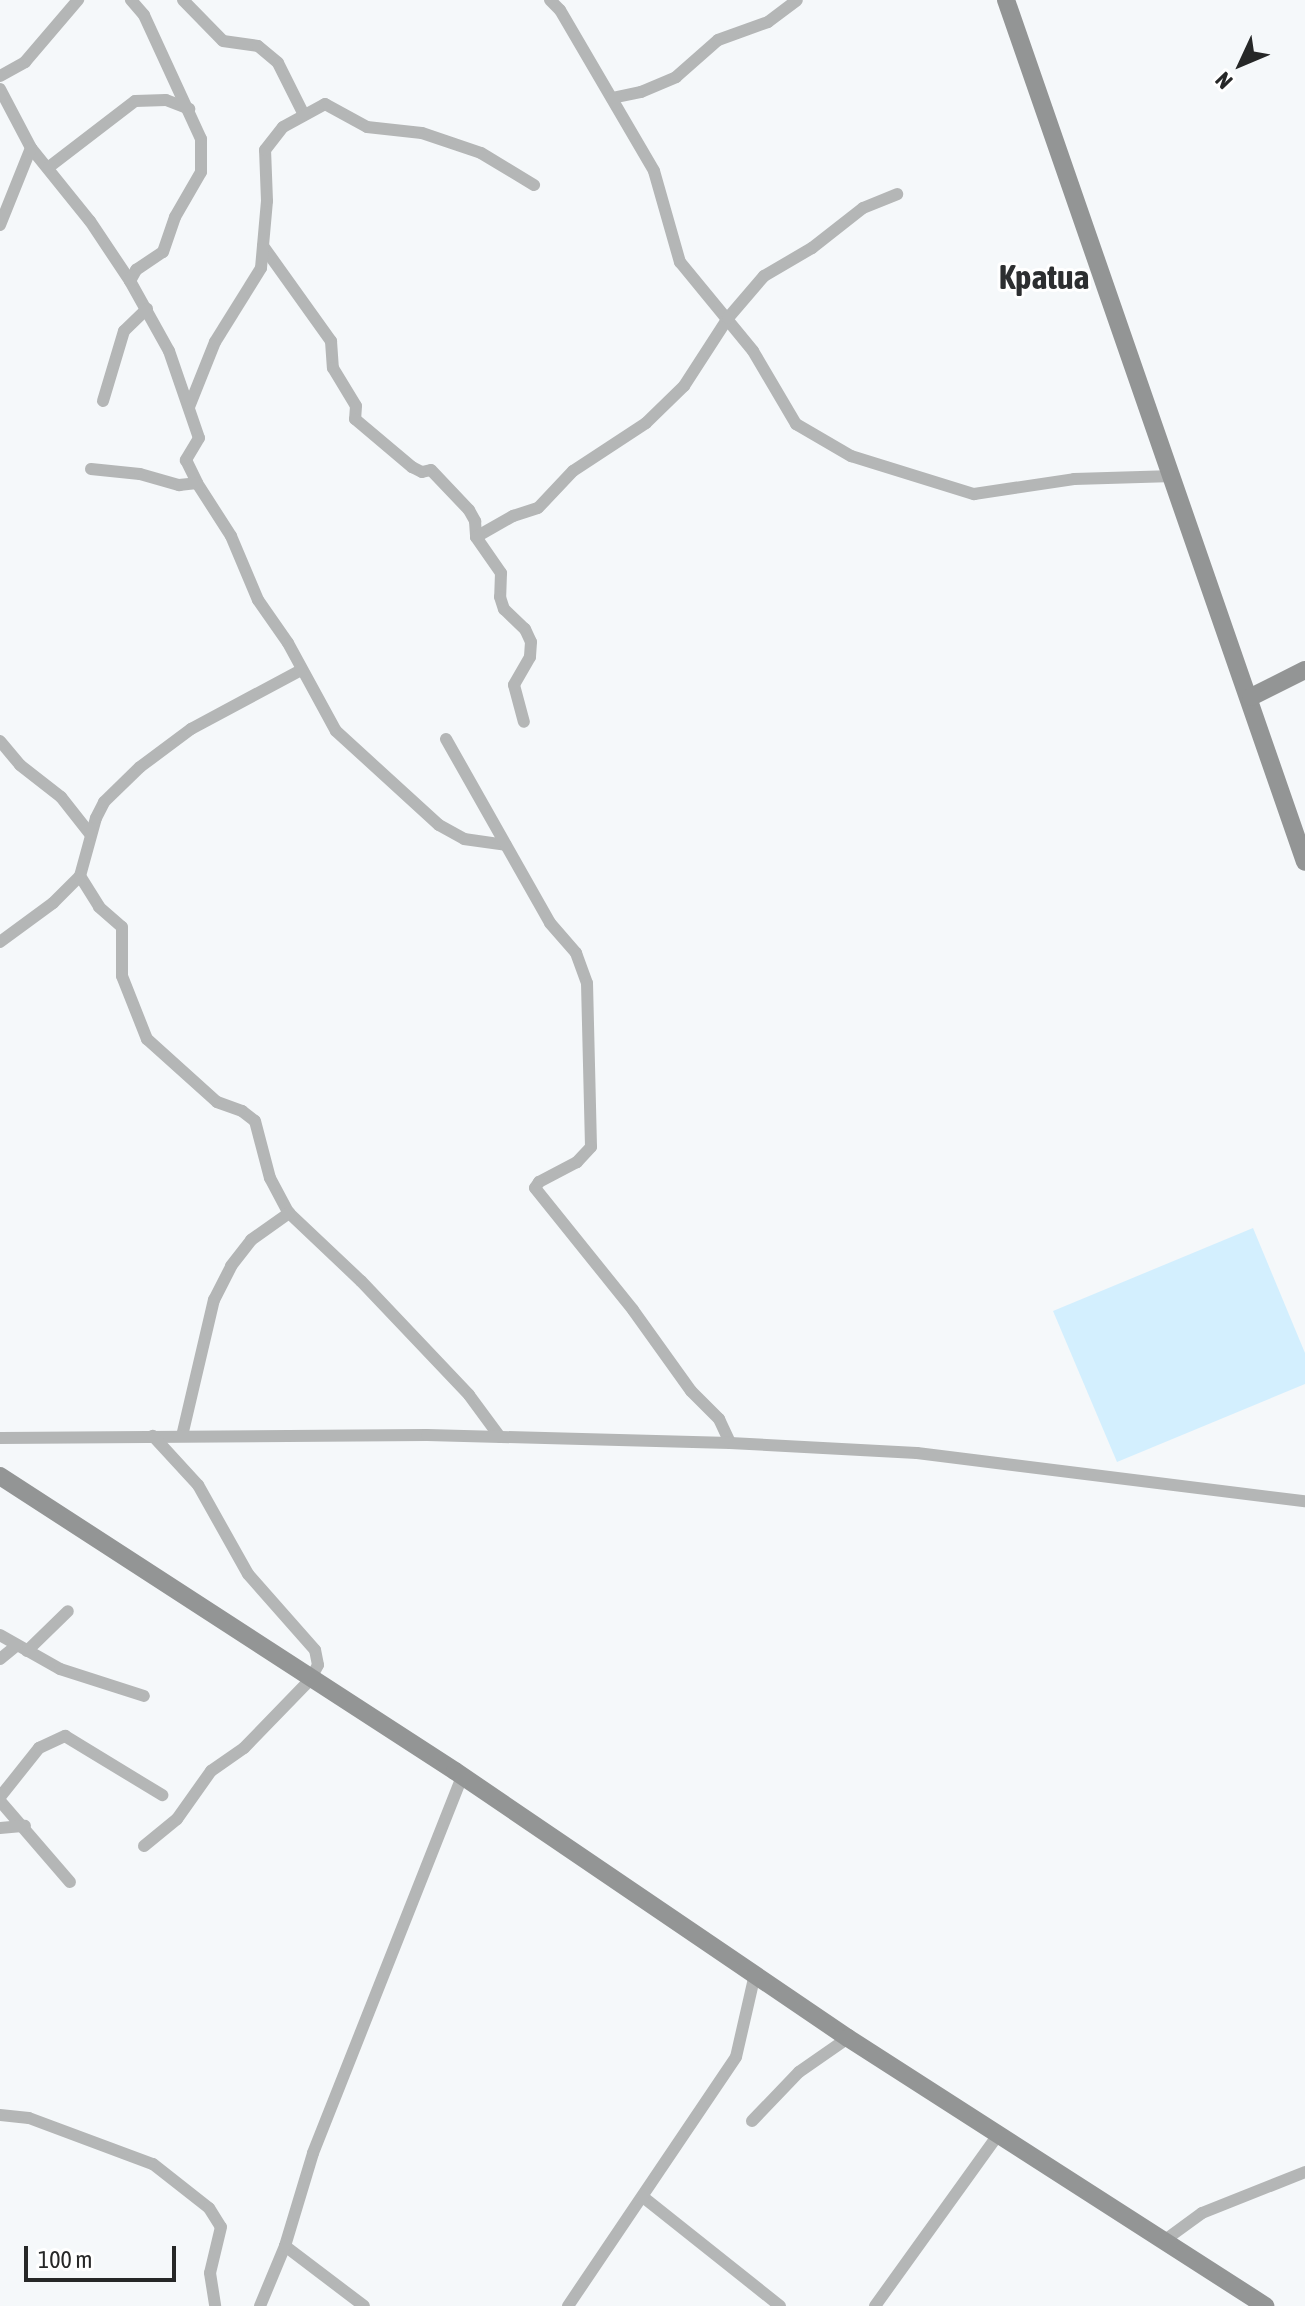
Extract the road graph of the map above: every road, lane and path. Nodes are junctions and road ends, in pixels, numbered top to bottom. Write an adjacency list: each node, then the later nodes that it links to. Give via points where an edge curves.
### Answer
1 (78, 0): 7 (street, via 25,62)
2 (131, 0): 10 (street, via 144,15)
3 (183, 0): 11 (street, via 223,41 258,46 278,63)
4 (550, 0): 9 (street)
5 (797, 0): 9 (street, via 768,22 718,40 676,77)
6 (1006, 0): 24 (main road)
7 (0, 76)
8 (0, 89): 12 (street)
9 (612, 98): 20 (street, via 654,171 680,262)
10 (189, 109): 13 (street, via 166,100 135,101); 18 (street, via 201,139 201,172 175,217 163,252 136,270)
11 (304, 115): 14 (street, via 325,104 367,127 422,133 481,153); 17 (street, via 283,127 265,150)
12 (31, 148): 13 (street); 16 (street)
13 (49, 167): 18 (street)
14 (534, 185)
15 (897, 194): 20 (street, via 863,208 812,248 764,276)
16 (0, 225)
17 (263, 246): 22 (street, via 261,268 215,342); 26 (street, via 331,341 333,368 356,406 355,419 412,467 431,470 469,510)
18 (130, 281): 19 (street)
19 (147, 309): 21 (street, via 124,331); 22 (street)
20 (728, 318): 24 (street, via 796,424 851,456 974,494 1074,479); 26 (street, via 684,386 646,423 573,471 538,508)
21 (103, 401)
22 (189, 407): 25 (street, via 199,438 186,460)
23 (91, 469): 25 (street, via 179,485)
24 (1174, 476): 29 (main road)
25 (197, 483): 27 (street)
26 (476, 537): 30 (street, via 501,573 504,609 531,642 530,657 514,685)
27 (301, 670): 33 (street, via 170,742 104,802); 34 (street, via 336,731 439,825 464,839)
28 (1305, 670): 29 (main road)
29 (1251, 697): 35 (main road)
30 (524, 722)
31 (446, 739): 34 (street)
32 (0, 741): 33 (street, via 20,765 61,797)
33 (91, 835): 36 (street)
34 (506, 845): 43 (street, via 550,923 576,953 587,983 591,1147 535,1188 691,1391 719,1419)
35 (1305, 862)
36 (80, 876): 37 (street); 38 (street, via 99,907 122,927 122,976 147,1039 217,1102 255,1121 270,1178)
37 (0, 942)
38 (289, 1213): 40 (street, via 251,1240 214,1300); 41 (street, via 469,1395)
39 (153, 1436): 40 (street); 42 (street); 50 (street, via 198,1485 248,1574 315,1650 318,1665)
40 (182, 1436): 41 (street)
41 (500, 1437): 43 (street)
42 (0, 1438)
43 (730, 1443): 45 (street, via 917,1453)
44 (0, 1476): 50 (main road)
45 (1305, 1501)
46 (68, 1611): 48 (street)
47 (0, 1635): 48 (street)
48 (22, 1648): 49 (street); 51 (street, via 60,1669)
49 (0, 1659)
50 (310, 1680): 52 (main road); 57 (street, via 244,1748 211,1771 184,1812)
51 (144, 1696)
52 (462, 1776): 59 (main road); 67 (street, via 313,2153)
53 (162, 1795): 54 (street, via 65,1736 39,1748)
54 (0, 1799): 55 (street)
55 (25, 1826): 56 (street); 58 (street)
56 (0, 1828)
57 (144, 1846)
58 (70, 1882)
59 (755, 1974): 60 (main road); 65 (street, via 736,2057)
60 (848, 2038): 62 (street, via 799,2072); 63 (main road)
61 (0, 2115): 68 (street, via 29,2118 153,2164 209,2208 221,2227 210,2273)
62 (752, 2121)
63 (998, 2135): 66 (main road); 73 (street)
64 (1305, 2172): 66 (street, via 1202,2213)
65 (643, 2197): 71 (street); 72 (street)
66 (1165, 2240): 74 (main road)
67 (285, 2246): 69 (street); 70 (street)
68 (215, 2306)
69 (260, 2306)
70 (364, 2306)
71 (568, 2306)
72 (780, 2306)
73 (875, 2306)
74 (1265, 2306)

